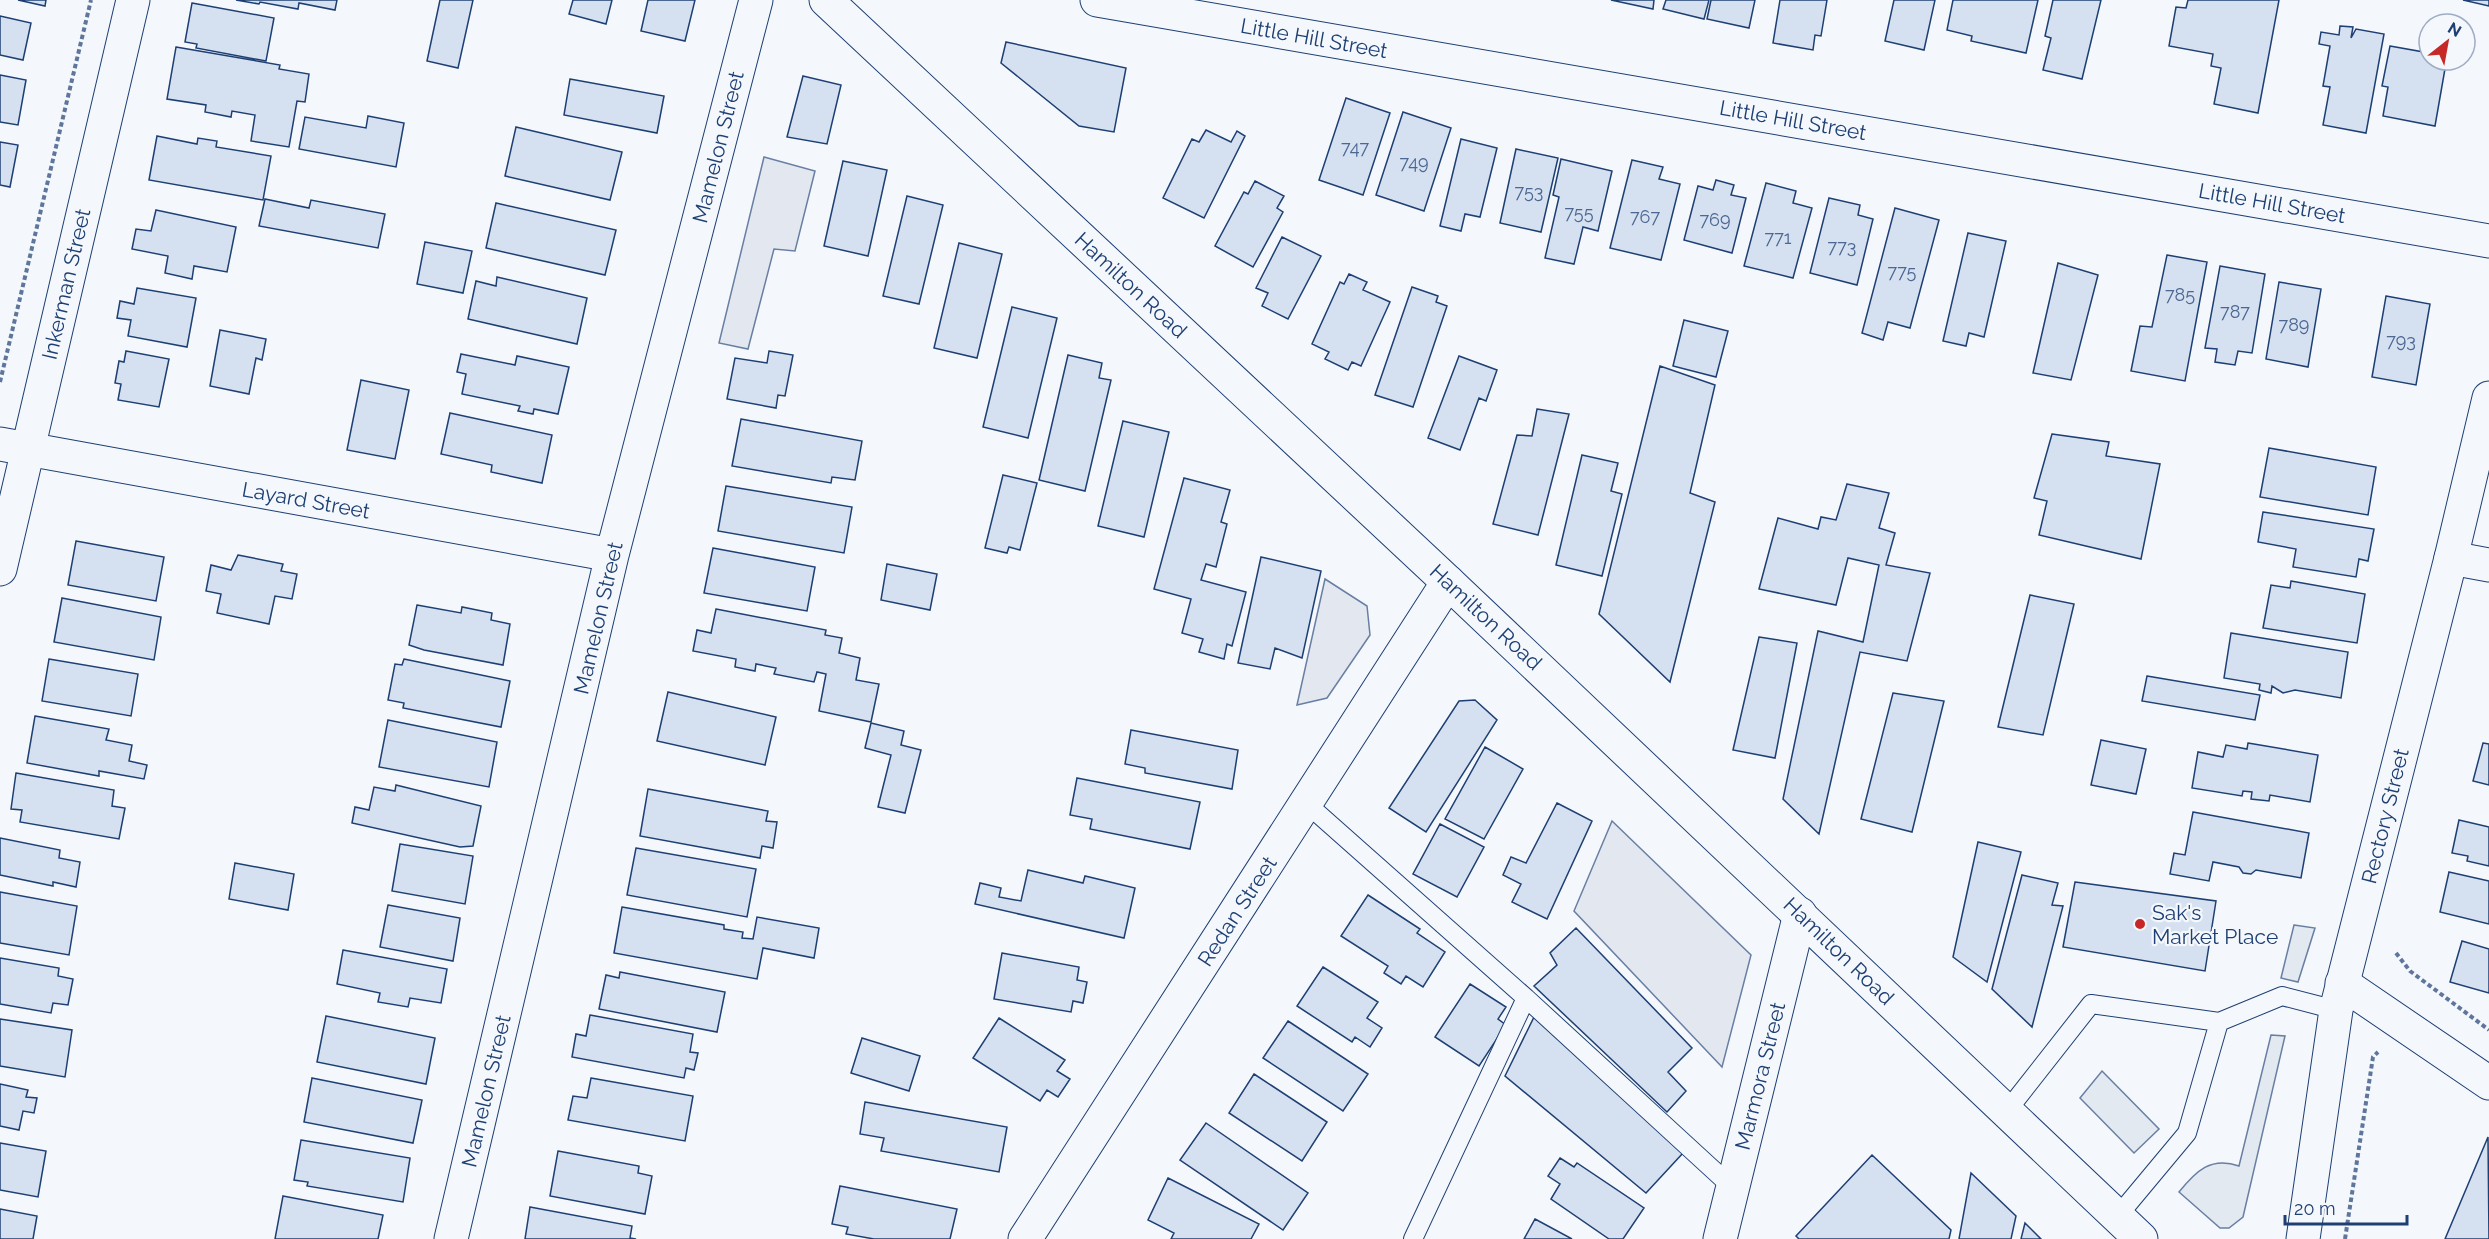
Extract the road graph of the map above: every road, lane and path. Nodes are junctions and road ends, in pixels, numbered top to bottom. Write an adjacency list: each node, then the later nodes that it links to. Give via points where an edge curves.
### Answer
1 (91, 0): 7 (path)
2 (133, 0): 9 (street, Inkerman Street)
3 (756, 0): 10 (street, Mamelon Street)
4 (826, 0): 14 (street, Hamilton Road)
5 (1097, 0): 6 (street, Little Hill Street)
6 (2489, 241)
7 (0, 382)
8 (2489, 398): 11 (street, Rectory Street)
9 (14, 447): 10 (street, Layard Street); 13 (street, Inkerman Street)
10 (612, 555): 27 (street, Mamelon Street)
11 (2451, 558): 12 (street); 18 (street, Rectory Street)
12 (2489, 565)
13 (0, 569)
14 (1448, 582): 15 (street, Redan Street); 16 (street, Hamilton Road)
15 (1306, 803): 19 (lane); 28 (street, Redan Street)
16 (1800, 914): 24 (street, Hamilton Road); 25 (street, Marmora Street)
17 (2396, 953): 21 (path, via 2410,971)
18 (2339, 997): 20 (lane, via 2282,996); 23 (street); 32 (street, Rectory Street)
19 (1526, 998): 25 (lane); 29 (lane)
20 (2219, 1022): 24 (lane, via 2091,1004); 26 (lane, via 2187,1133)
21 (2489, 1030)
22 (2373, 1057): 33 (path)
23 (2489, 1083)
24 (2007, 1111): 26 (street, Hamilton Road)
25 (1733, 1188): 30 (street, Marmora Street)
26 (2117, 1217): 31 (street, Hamilton Road)
27 (451, 1239)
28 (1025, 1239)
29 (1413, 1239)
30 (1720, 1239)
31 (2141, 1239)
32 (2303, 1239)
33 (2345, 1239)

